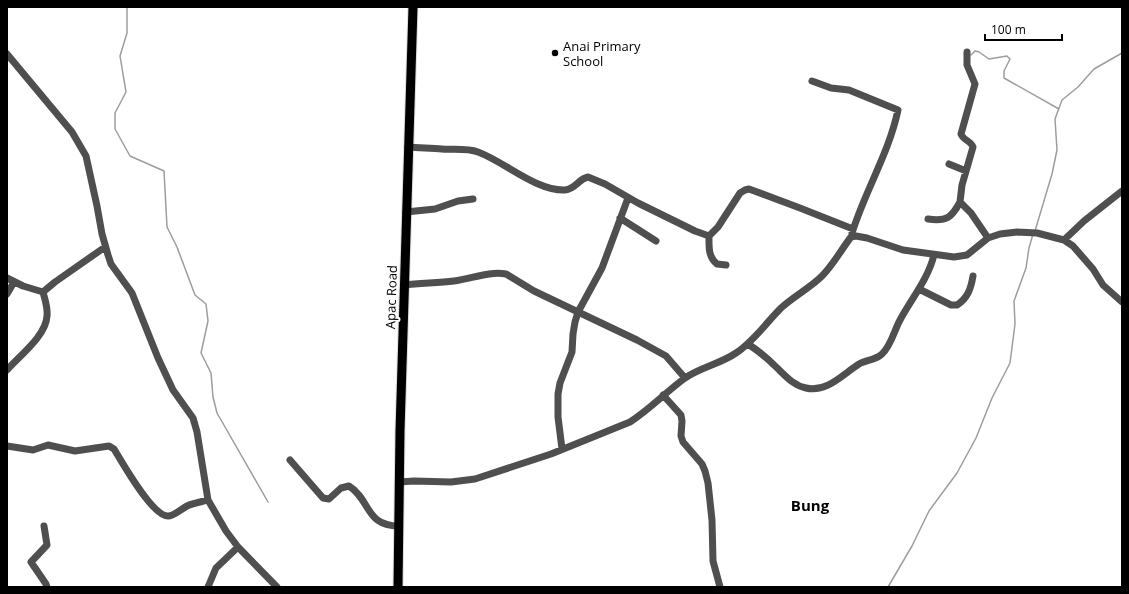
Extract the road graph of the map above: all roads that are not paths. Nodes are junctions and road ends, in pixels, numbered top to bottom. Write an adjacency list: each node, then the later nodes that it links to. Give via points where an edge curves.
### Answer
1 (413, 7): 5 (main road, Apac Road)
2 (967, 52): 7 (street, via 967,65 975,84 961,134 973,147)
3 (8, 55): 21 (street, via 72,132 86,156)
4 (812, 81): 15 (street, via 831,88 849,90 898,110)
5 (408, 148): 9 (street, via 465,149 478,152 544,186 571,189 588,177); 12 (main road, Apac Road)
6 (949, 164): 7 (street)
7 (966, 170): 11 (street)
8 (1122, 191): 19 (street)
9 (628, 198): 13 (street); 16 (street)
10 (473, 199): 12 (street, via 435,209)
11 (960, 202): 14 (street, via 949,218 941,221); 18 (street, via 971,212)
12 (406, 212): 27 (main road, Apac Road)
13 (620, 218): 20 (street); 32 (street, via 602,268)
14 (928, 219)
15 (853, 229): 16 (street, via 748,189 740,193 718,227); 17 (street)
16 (709, 236): 23 (street, via 712,258 717,264)
17 (851, 237): 22 (street, via 873,239 903,250); 33 (street, via 821,277 785,305)
18 (988, 238): 19 (street, via 1017,232 1037,233); 22 (street, via 967,254 954,258)
19 (1064, 240): 31 (street, via 1082,256 1105,288)
20 (656, 241)
21 (105, 247): 29 (street); 41 (street, via 111,264 132,293 174,390 193,418)
22 (934, 255): 28 (street)
23 (726, 264)
24 (973, 276): 28 (street, via 970,291 957,305 951,305)
25 (7, 278): 26 (street)
26 (14, 282): 29 (street); 30 (street)
27 (404, 285): 32 (street, via 502,274); 40 (main road, Apac Road)
28 (919, 289): 33 (street, via 882,355 861,363 828,386 812,390 803,388 792,382)
29 (43, 292): 34 (street, via 48,315 46,322 38,336)
30 (7, 294)
31 (1122, 302)
32 (578, 312): 35 (street, via 666,356); 38 (street, via 572,352 558,394)
33 (748, 344): 35 (street, via 724,360 704,367)
34 (7, 370)
35 (685, 378): 36 (street)
36 (663, 395): 38 (street, via 630,422); 49 (street, via 682,415 683,442 705,471 712,520 713,561)
37 (7, 446): 41 (street, via 33,450 48,445 74,451 109,446 114,449 139,490 163,515 168,516)
38 (562, 449): 40 (street, via 475,479)
39 (290, 460): 43 (street, via 323,498 329,499 341,488 349,486 374,518 381,523)
40 (399, 482): 43 (main road, Apac Road)
41 (208, 500): 44 (street)
42 (44, 526): 45 (street, via 47,545 31,562)
43 (399, 526): 48 (main road, Apac Road)
44 (238, 547): 46 (street, via 216,568); 47 (street)
45 (47, 587)
46 (208, 587)
47 (277, 587)
48 (398, 587)
49 (720, 587)

